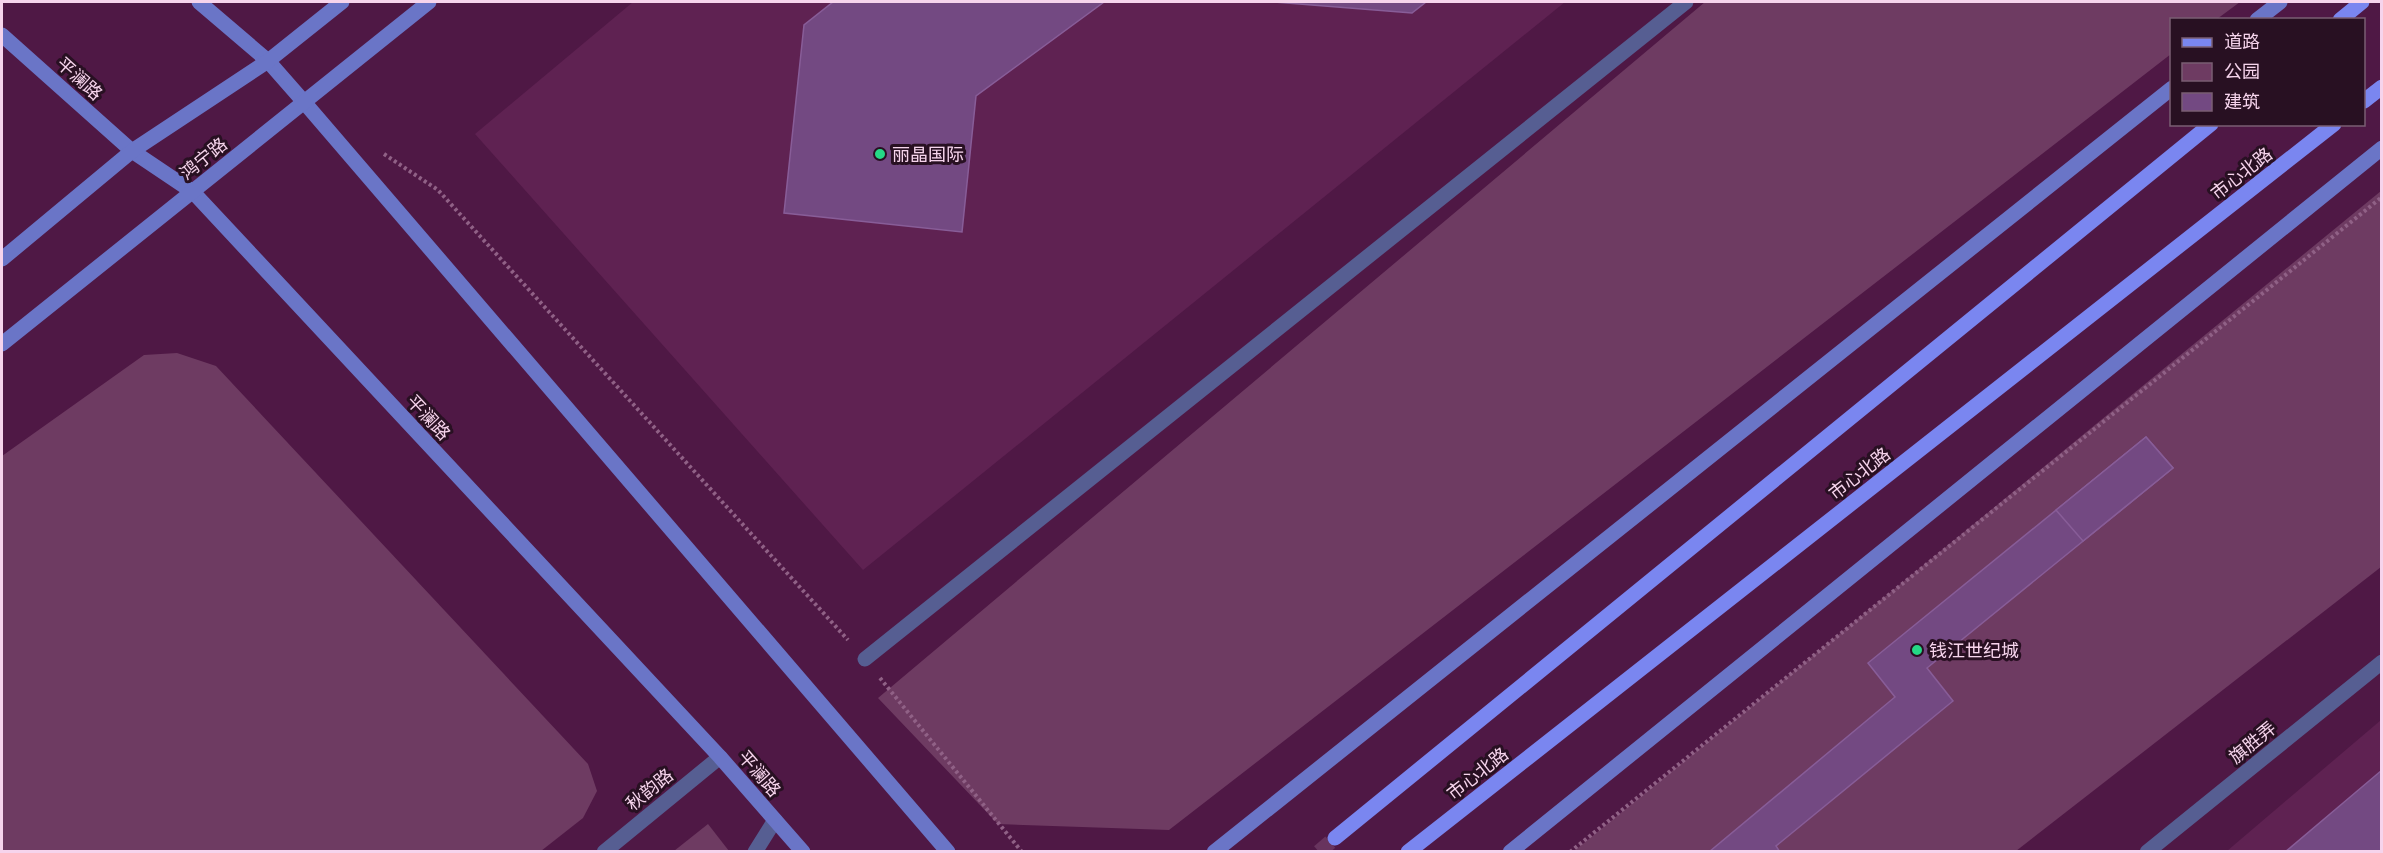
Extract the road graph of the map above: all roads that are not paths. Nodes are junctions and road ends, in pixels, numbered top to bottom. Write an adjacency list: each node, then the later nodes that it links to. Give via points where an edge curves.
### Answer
1 (199, 2): 10 (main road)
2 (342, 2): 10 (main road)
3 (429, 2): 14 (main road, 鸿宁路)
4 (1686, 2): 22 (street)
5 (2280, 2): 7 (main road)
6 (2362, 2): 8 (main road)
7 (2260, 18)
8 (2342, 18)
9 (2, 35): 18 (main road, 平澜路)
10 (268, 61): 14 (main road); 18 (main road)
11 (2382, 87): 13 (main road)
12 (2170, 90): 31 (main road)
13 (2365, 101)
14 (304, 102): 19 (main road, 鸿宁路); 30 (main road)
15 (2209, 126): 26 (main road)
16 (2331, 126): 32 (main road, 市心北路)
17 (2382, 148): 33 (main road)
18 (132, 150): 19 (main road, 平澜路); 20 (main road)
19 (193, 192): 21 (main road, 鸿宁路); 24 (main road, 平澜路)
20 (2, 259)
21 (2, 344)
22 (865, 659)
23 (2382, 662): 34 (street, 旗胜弄)
24 (720, 757): 25 (main road, 平澜路); 27 (street, 秋韵路)
25 (775, 820): 28 (street); 29 (main road, 平澜路)
26 (1335, 838)
27 (604, 852)
28 (755, 852)
29 (803, 852)
30 (948, 852)
31 (1214, 852)
32 (1408, 852)
33 (1510, 852)
34 (2147, 852)

